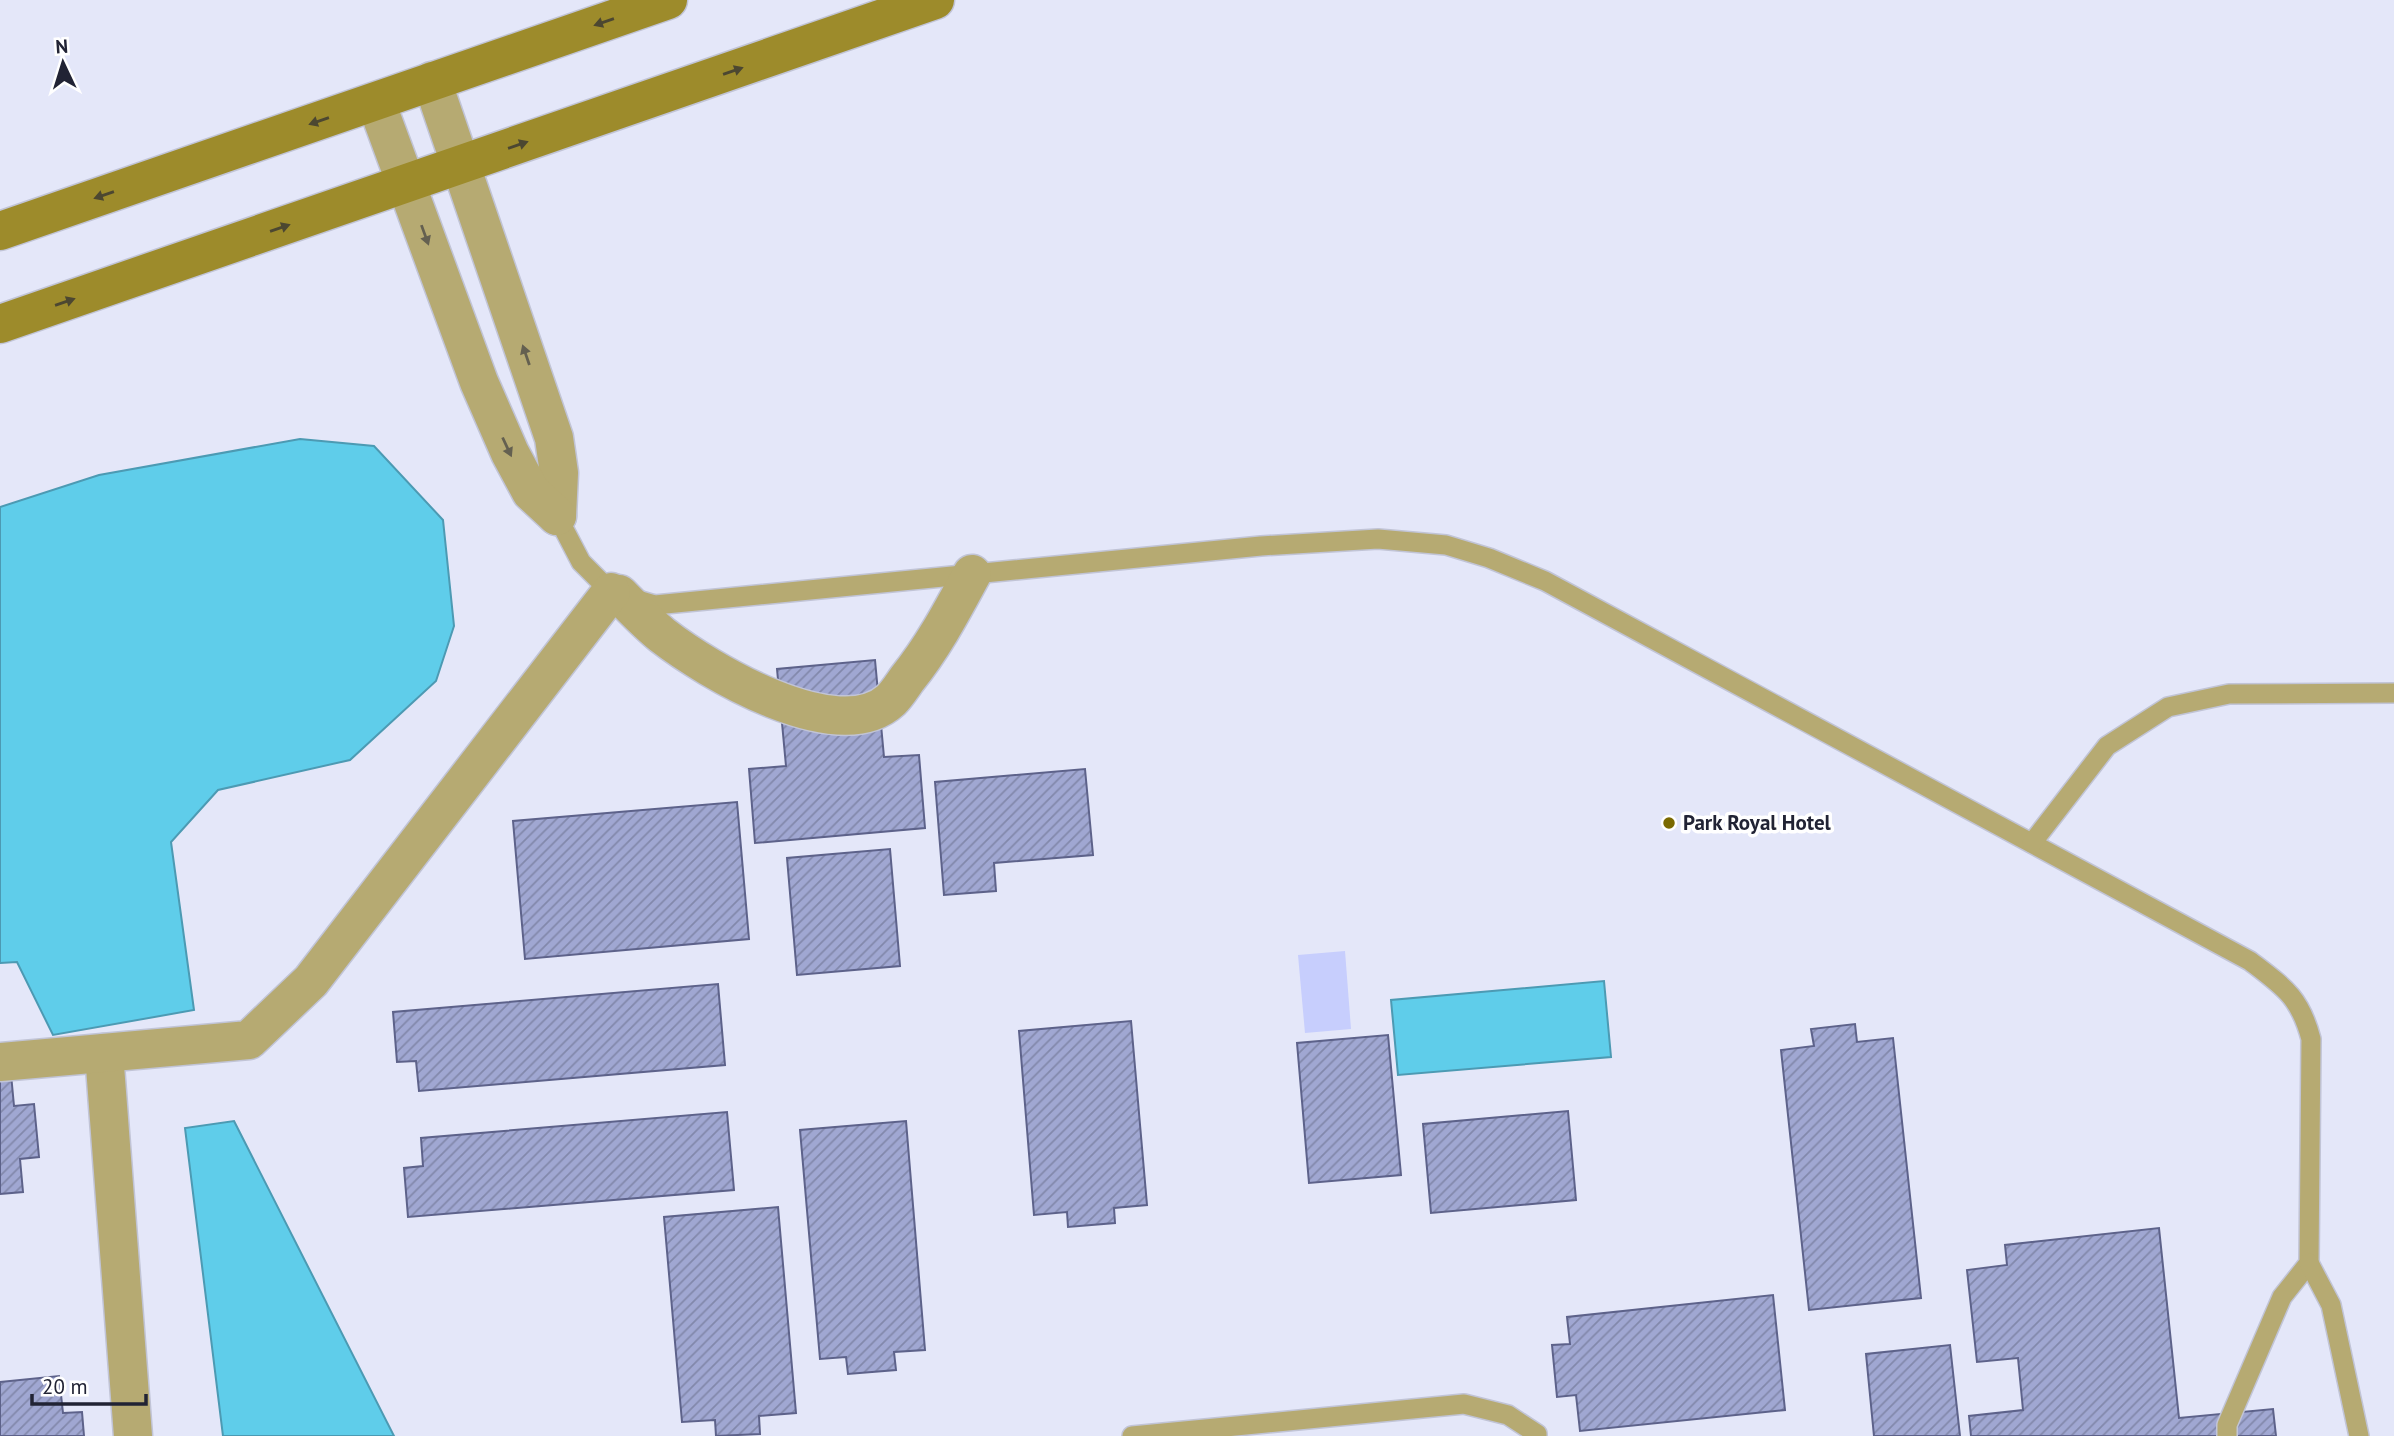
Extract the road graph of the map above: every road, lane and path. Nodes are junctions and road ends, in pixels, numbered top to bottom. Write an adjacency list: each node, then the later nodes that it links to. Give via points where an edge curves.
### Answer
1 (668, 0): 3 (street, one-way to 3)
2 (935, 0): 5 (street, one-way to 2)
3 (432, 81): 4 (street); 5 (street)
4 (376, 102): 6 (street); 7 (street, one-way to 7)
5 (462, 165): 6 (street); 9 (street, one-way to 5, via 559,474 554,438)
6 (406, 184): 8 (street, one-way to 6); 9 (street, one-way to 9, via 478,382 510,453 531,492)
7 (0, 231)
8 (0, 324)
9 (557, 516): 11 (lane, via 581,562)
10 (972, 574): 11 (lane, via 655,605); 11 (street, via 929,652 890,701 864,714 825,714 787,705 732,681 661,634); 13 (lane, via 1261,546 1378,540 1446,545 1545,581)
11 (615, 593): 14 (street, via 312,981 248,1040)
12 (2394, 693): 13 (lane, via 2229,694 2168,707 2107,746)
13 (2032, 843): 16 (lane, via 2250,961 2286,989 2304,1015 2311,1040)
14 (104, 1053): 15 (street); 17 (street)
15 (0, 1062)
16 (2309, 1263): 20 (lane, via 2282,1297 2227,1425); 21 (lane, via 2331,1305)
17 (133, 1436)
18 (1132, 1436): 19 (lane, via 1464,1404 1508,1415)
19 (1537, 1436)
20 (2227, 1436)
21 (2359, 1436)

